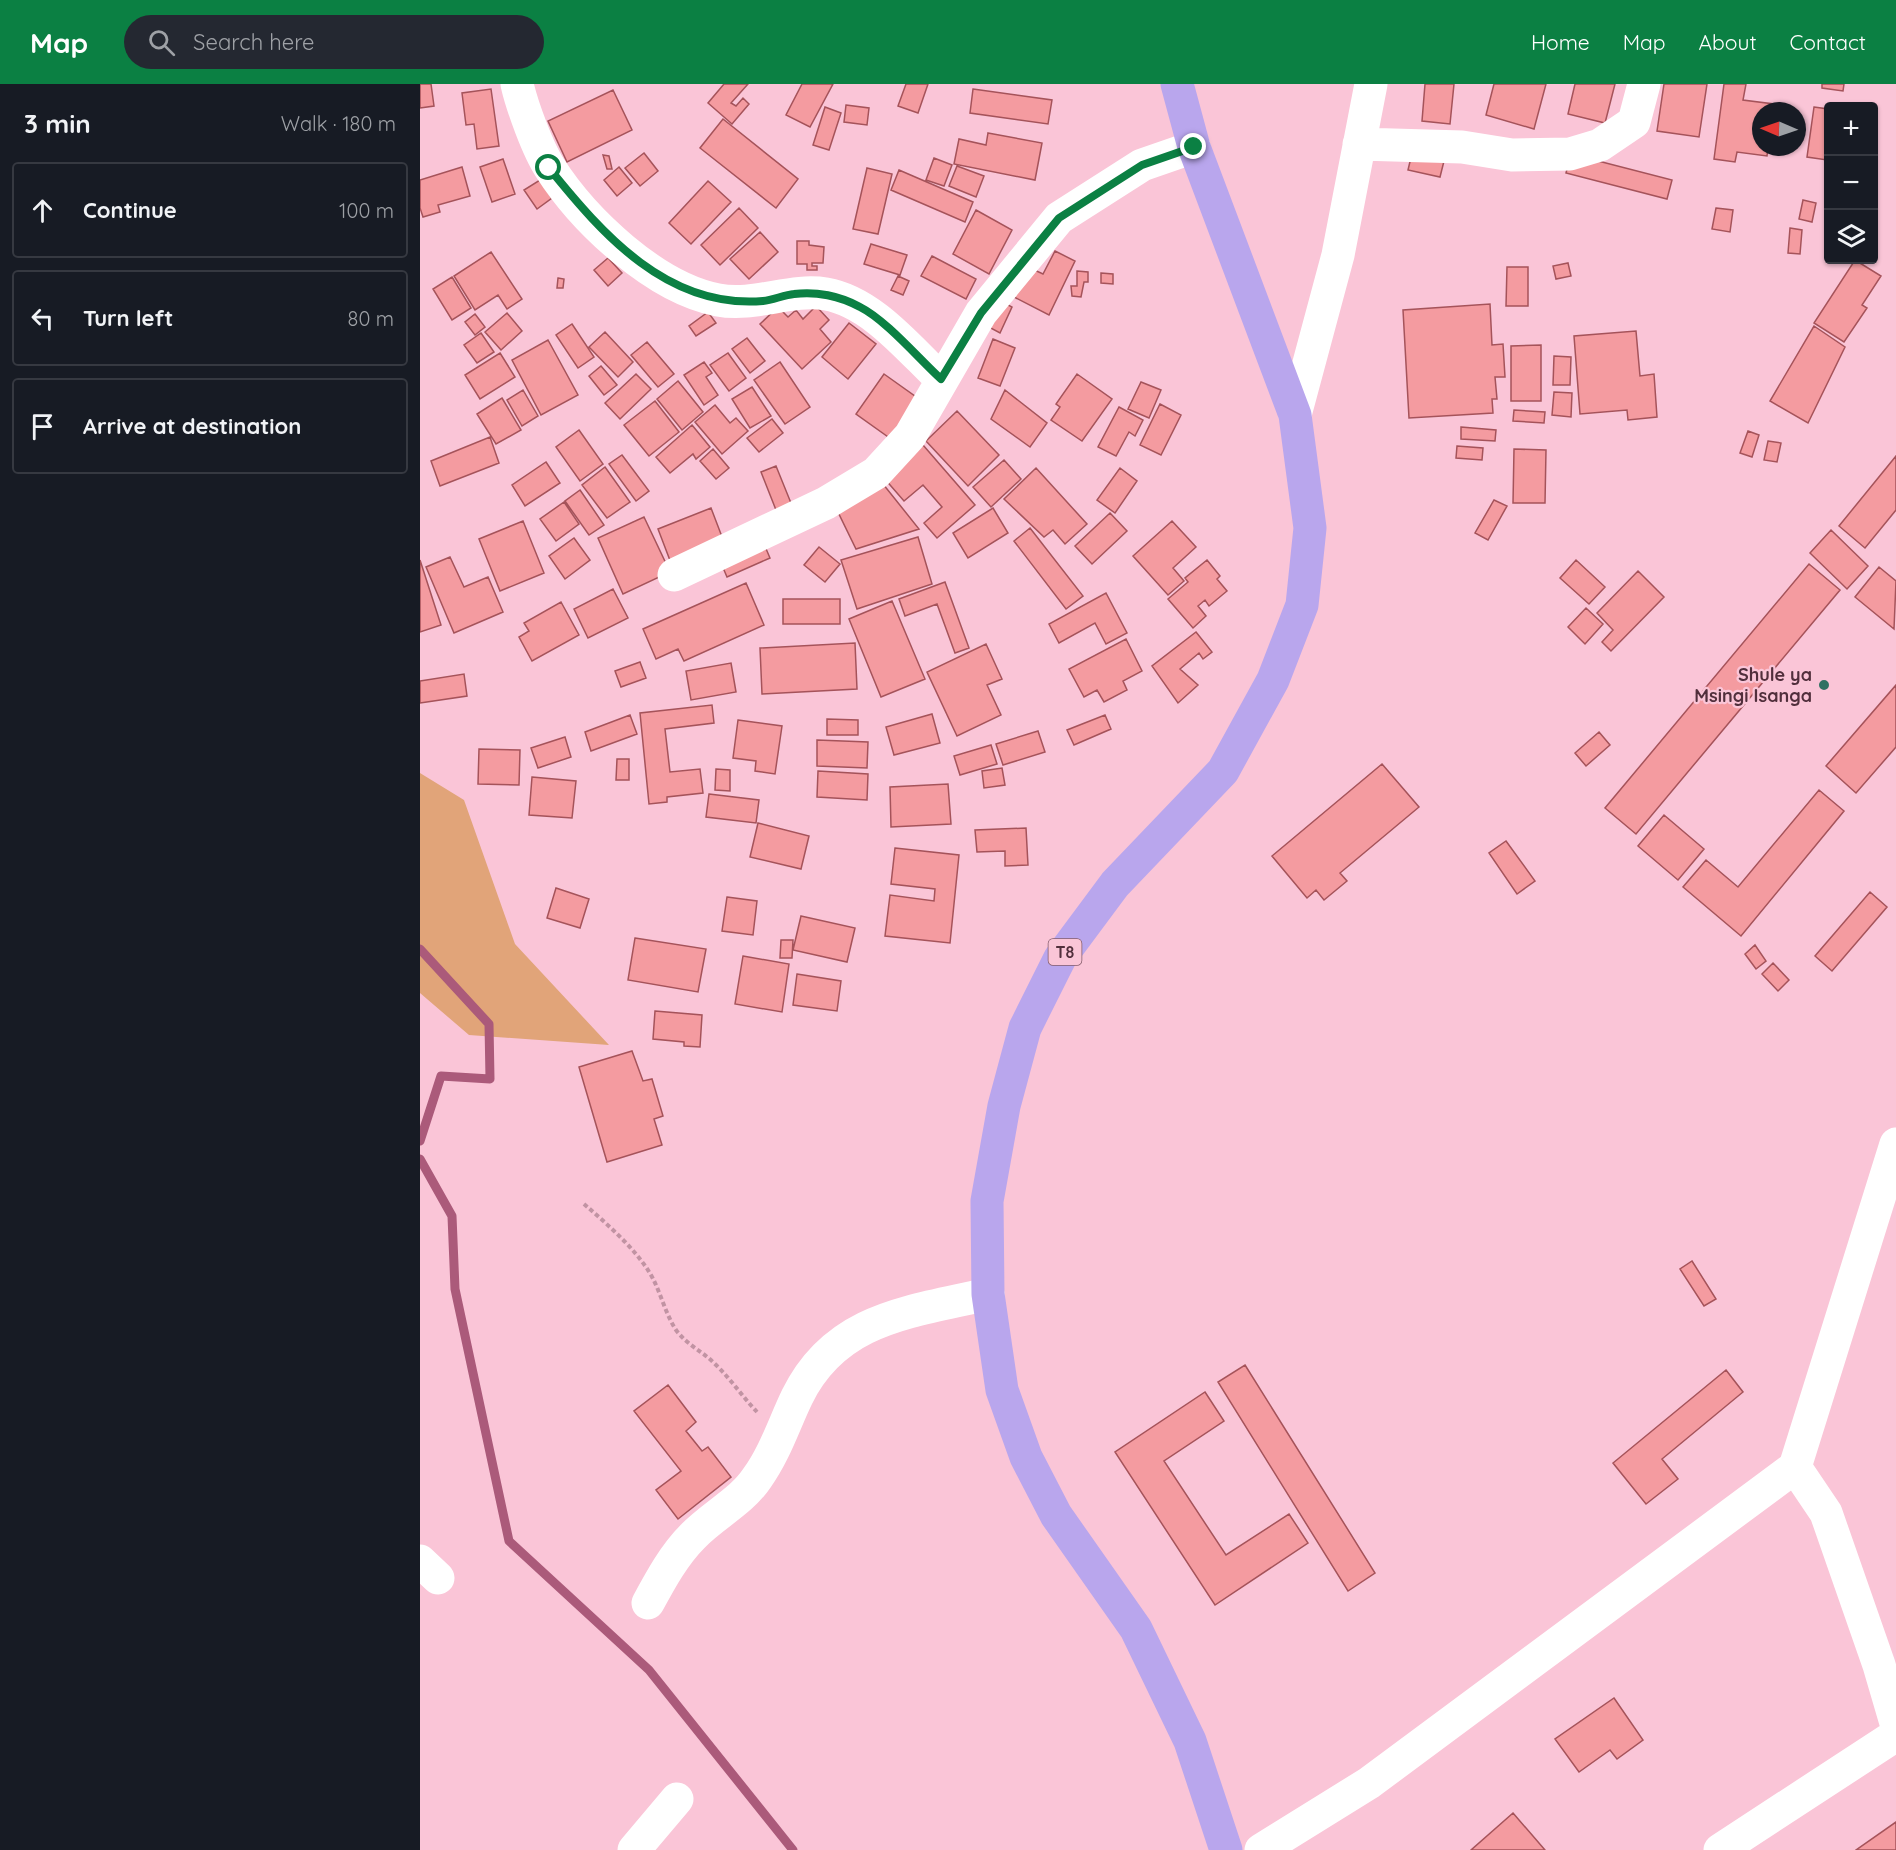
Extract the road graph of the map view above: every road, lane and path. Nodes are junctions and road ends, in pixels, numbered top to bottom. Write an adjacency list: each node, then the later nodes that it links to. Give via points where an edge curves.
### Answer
1 (517, 84): 7 (street, via 549,168 593,222 629,254 676,286 718,300 764,301 796,293 827,294 861,307)
2 (1177, 84): 6 (highway, T8)
3 (1371, 84): 5 (street)
4 (1644, 84): 5 (street, via 1634,122 1600,145 1570,153 1512,155 1462,147)
5 (1359, 144): 8 (street, via 1338,255)
6 (1194, 147): 7 (street, via 1142,165 1059,218 981,313); 8 (highway, T8)
7 (941, 379): 9 (street, via 910,436 876,472 826,503)
8 (1295, 415): 12 (highway, T8, via 1310,528 1302,605 1273,680 1223,771 1115,884 1060,958 1025,1028 1004,1106 987,1201)
9 (674, 575)
10 (1896, 1144): 14 (street)
11 (584, 1204): 13 (path, via 619,1237 651,1276 677,1331 724,1372)
12 (988, 1294): 13 (street, via 884,1318 838,1343 798,1395); 20 (highway, T8, via 1002,1390 1026,1457 1056,1515 1136,1629 1190,1741)
13 (781, 1435): 15 (street, via 757,1479 693,1535 666,1569)
14 (1795, 1467): 16 (street, via 1826,1513); 21 (street, via 1369,1783)
15 (648, 1603)
16 (1896, 1723)
17 (1896, 1735): 22 (street)
18 (677, 1799): 19 (street)
19 (634, 1850)
20 (1226, 1850)
21 (1261, 1850)
22 (1720, 1850)

